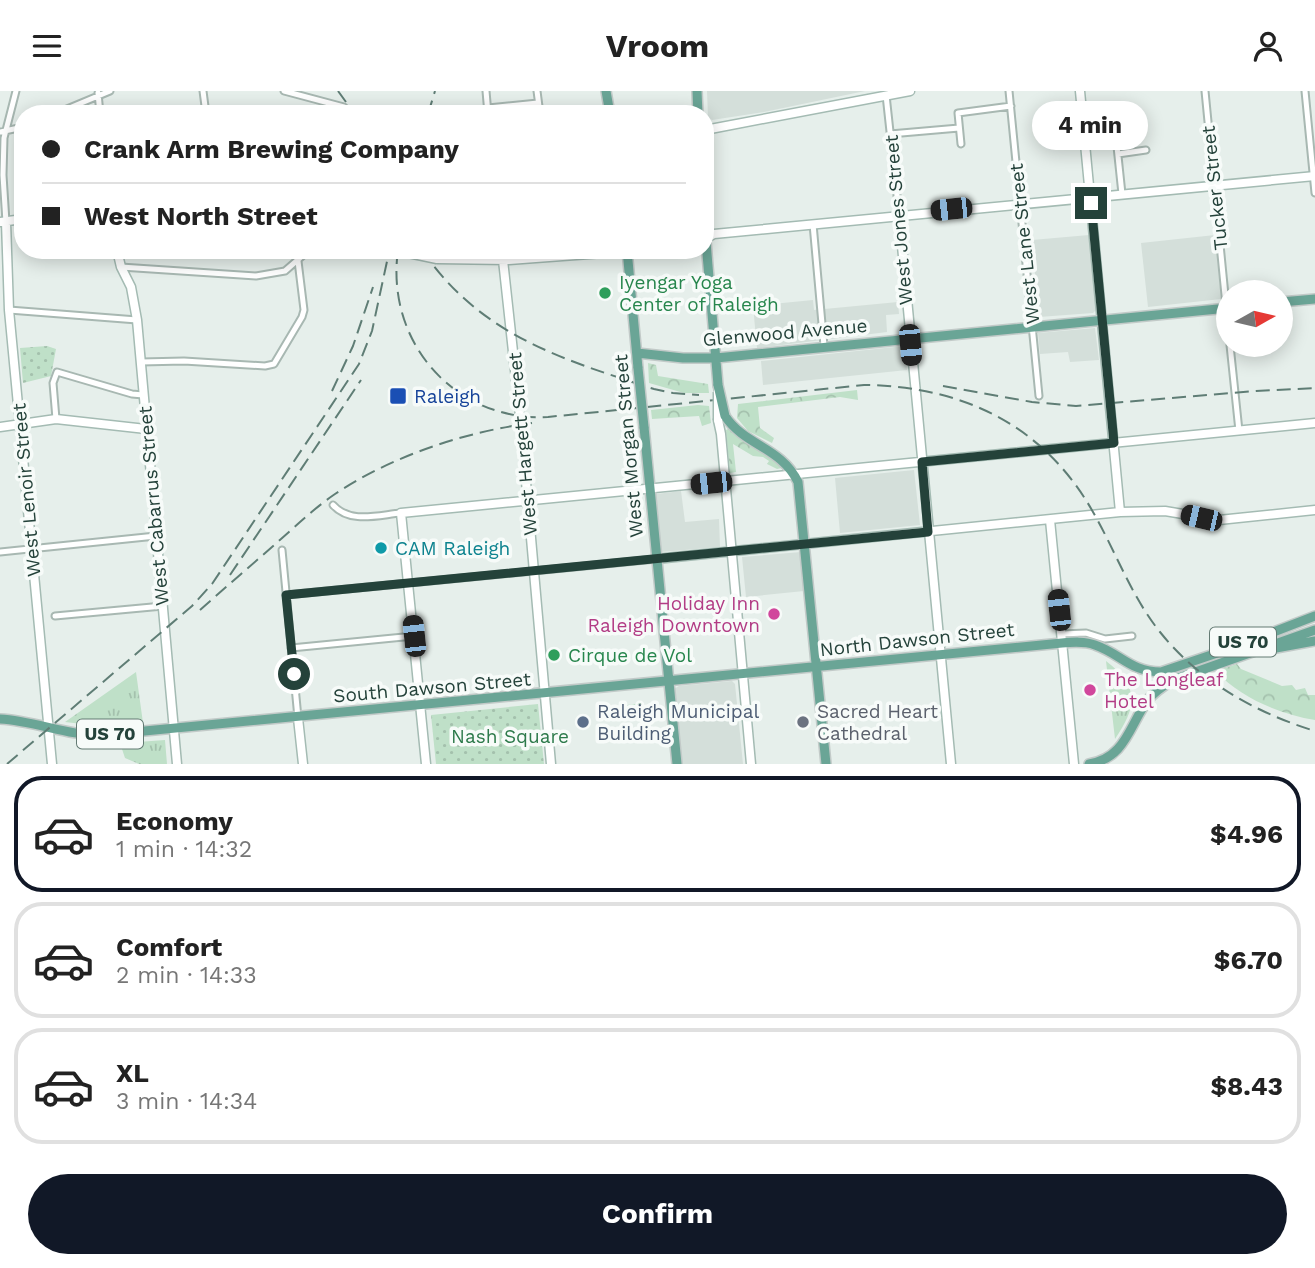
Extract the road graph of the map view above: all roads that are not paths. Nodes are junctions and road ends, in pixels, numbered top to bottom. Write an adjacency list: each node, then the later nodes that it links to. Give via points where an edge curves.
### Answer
1 (16, 91): 19 (street, West Lenoir Street)
2 (110, 91): 10 (street)
3 (285, 91): 14 (street)
4 (537, 91): 12 (street)
5 (911, 91): 11 (street)
6 (1009, 91): 16 (street, West Lane Street)
7 (1080, 91): 29 (street)
8 (1205, 91): 26 (street, Tucker Street)
9 (1305, 91): 25 (street)
10 (98, 93): 13 (street)
11 (886, 95): 17 (street); 20 (street, West Jones Street)
12 (538, 103): 15 (street)
13 (73, 105)
14 (334, 105)
15 (526, 105)
16 (1011, 106): 18 (street, via 958,113); 30 (street, West Lane Street)
17 (714, 128)
18 (959, 128): 20 (street); 22 (street)
19 (3, 131): 32 (street, West Lenoir Street)
20 (890, 134): 31 (street, West Jones Street)
21 (1116, 137): 24 (street)
22 (961, 144)
23 (1146, 150): 24 (street)
24 (1118, 154): 28 (street)
25 (1314, 176): 26 (street); 27 (street)
26 (1213, 185): 28 (street); 41 (street, Tucker Street)
27 (1315, 193)
28 (1122, 194): 29 (street)
29 (1090, 196): 30 (street); 47 (street)
30 (1020, 203): 31 (street); 48 (street, West Lane Street)
31 (899, 214): 33 (street); 49 (street, West Jones Street)
32 (3, 222): 45 (street, West Lenoir Street)
33 (813, 223): 34 (street); 50 (street)
34 (714, 234)
35 (119, 259): 40 (street, West Cabarrus Street)
36 (502, 259): 69 (street, West Hargett Street)
37 (628, 259): 51 (main road, West Morgan Street)
38 (708, 259): 53 (main road)
39 (298, 261): 40 (street, via 285,271 256,276); 54 (street, via 304,310 274,364)
40 (121, 267): 46 (street, West Cabarrus Street, via 131,287)
41 (1225, 280)
42 (1315, 299): 43 (main road)
43 (1293, 301)
44 (1216, 309): 47 (main road, Glenwood Avenue)
45 (9, 310): 46 (street); 60 (street, West Lenoir Street)
46 (137, 320): 54 (street, West Cabarrus Street)
47 (1102, 321): 48 (main road, Glenwood Avenue); 64 (street)
48 (1032, 326): 49 (main road, Glenwood Avenue); 56 (street, West Lane Street)
49 (909, 338): 50 (main road, Glenwood Avenue); 65 (street, West Jones Street)
50 (824, 346): 53 (main road, Glenwood Avenue)
51 (637, 353): 53 (main road, Glenwood Avenue); 68 (main road, West Morgan Street, bridge)
52 (1231, 357): 63 (street)
53 (716, 358): 58 (main road, bridge)
54 (141, 362): 55 (street, West Cabarrus Street)
55 (143, 395): 57 (street, via 57,372 53,383); 62 (street, West Cabarrus Street)
56 (1039, 396)
57 (56, 419): 60 (street); 62 (street)
58 (723, 420): 66 (main road, via 778,456); 67 (street)
59 (1315, 423): 63 (street)
60 (20, 425): 61 (street); 78 (street, West Lenoir Street)
61 (0, 428)
62 (146, 429): 76 (street, West Cabarrus Street)
63 (1239, 431): 64 (street)
64 (1114, 443): 65 (street); 72 (street)
65 (922, 462): 66 (street); 75 (street, West Jones Street)
66 (794, 474): 67 (street); 77 (main road, via 800,489)
67 (724, 481): 68 (street); 81 (street)
68 (649, 489): 69 (street); 82 (main road, West Morgan Street)
69 (527, 501): 73 (street); 83 (street, West Hargett Street)
70 (333, 505): 73 (street, via 350,517)
71 (1315, 510): 72 (street, via 1219,520 1159,510)
72 (1120, 512): 74 (street)
73 (401, 513): 84 (street)
74 (1050, 520): 75 (street); 92 (street)
75 (928, 532): 77 (street); 96 (street, West Jones Street)
76 (156, 536): 78 (street); 86 (street, West Cabarrus Street)
77 (805, 544): 81 (street); 97 (main road)
78 (32, 549): 80 (street); 104 (street, West Lenoir Street)
79 (282, 550): 85 (street)
80 (0, 552)
81 (731, 552): 82 (street); 98 (street)
82 (656, 559): 83 (street); 99 (main road, West Morgan Street)
83 (533, 571): 84 (street); 100 (street, West Hargett Street)
84 (408, 583): 85 (street); 90 (street)
85 (286, 595): 94 (street)
86 (163, 606): 87 (street); 105 (street, West Cabarrus Street)
87 (55, 616)
88 (1315, 616): 92 (main road, North Dawson Street / US 70, via 1172,670 1150,672 1097,646)
89 (1315, 630): 95 (main road, US 70)
90 (414, 636): 94 (street); 101 (street)
91 (1132, 636): 92 (street, North Dawson Street, via 1105,639 1086,633)
92 (1062, 638): 96 (main road, North Dawson Street / US 70); 115 (street)
93 (1315, 641): 95 (main road)
94 (292, 648): 102 (street)
95 (1247, 654): 116 (main road, US 70, via 1159,689 1119,749)
96 (940, 655): 97 (main road, North Dawson Street / US 70); 114 (street, West Jones Street)
97 (817, 667): 98 (main road, North Dawson Street / US 70); 113 (main road)
98 (742, 675): 99 (main road, South Dawson Street / US 70); 112 (street)
99 (668, 682): 100 (main road, South Dawson Street / US 70); 111 (main road, West Morgan Street)
100 (545, 694): 101 (main road, South Dawson Street / US 70); 110 (street, West Hargett Street)
101 (421, 706): 102 (main road, South Dawson Street / US 70); 109 (street)
102 (298, 718): 105 (main road, South Dawson Street / US 70); 108 (street)
103 (0, 719): 104 (main road, South Dawson Street / US 70)
104 (48, 726): 105 (main road, South Dawson Street / US 70, via 86,735); 106 (street, West Lenoir Street)
105 (174, 730): 107 (street, West Cabarrus Street)
106 (52, 764)
107 (177, 764)
108 (303, 764)
109 (426, 764)
110 (551, 764)
111 (677, 764)
112 (751, 764)
113 (826, 764)
114 (951, 764)
115 (1074, 764)
116 (1089, 764)

